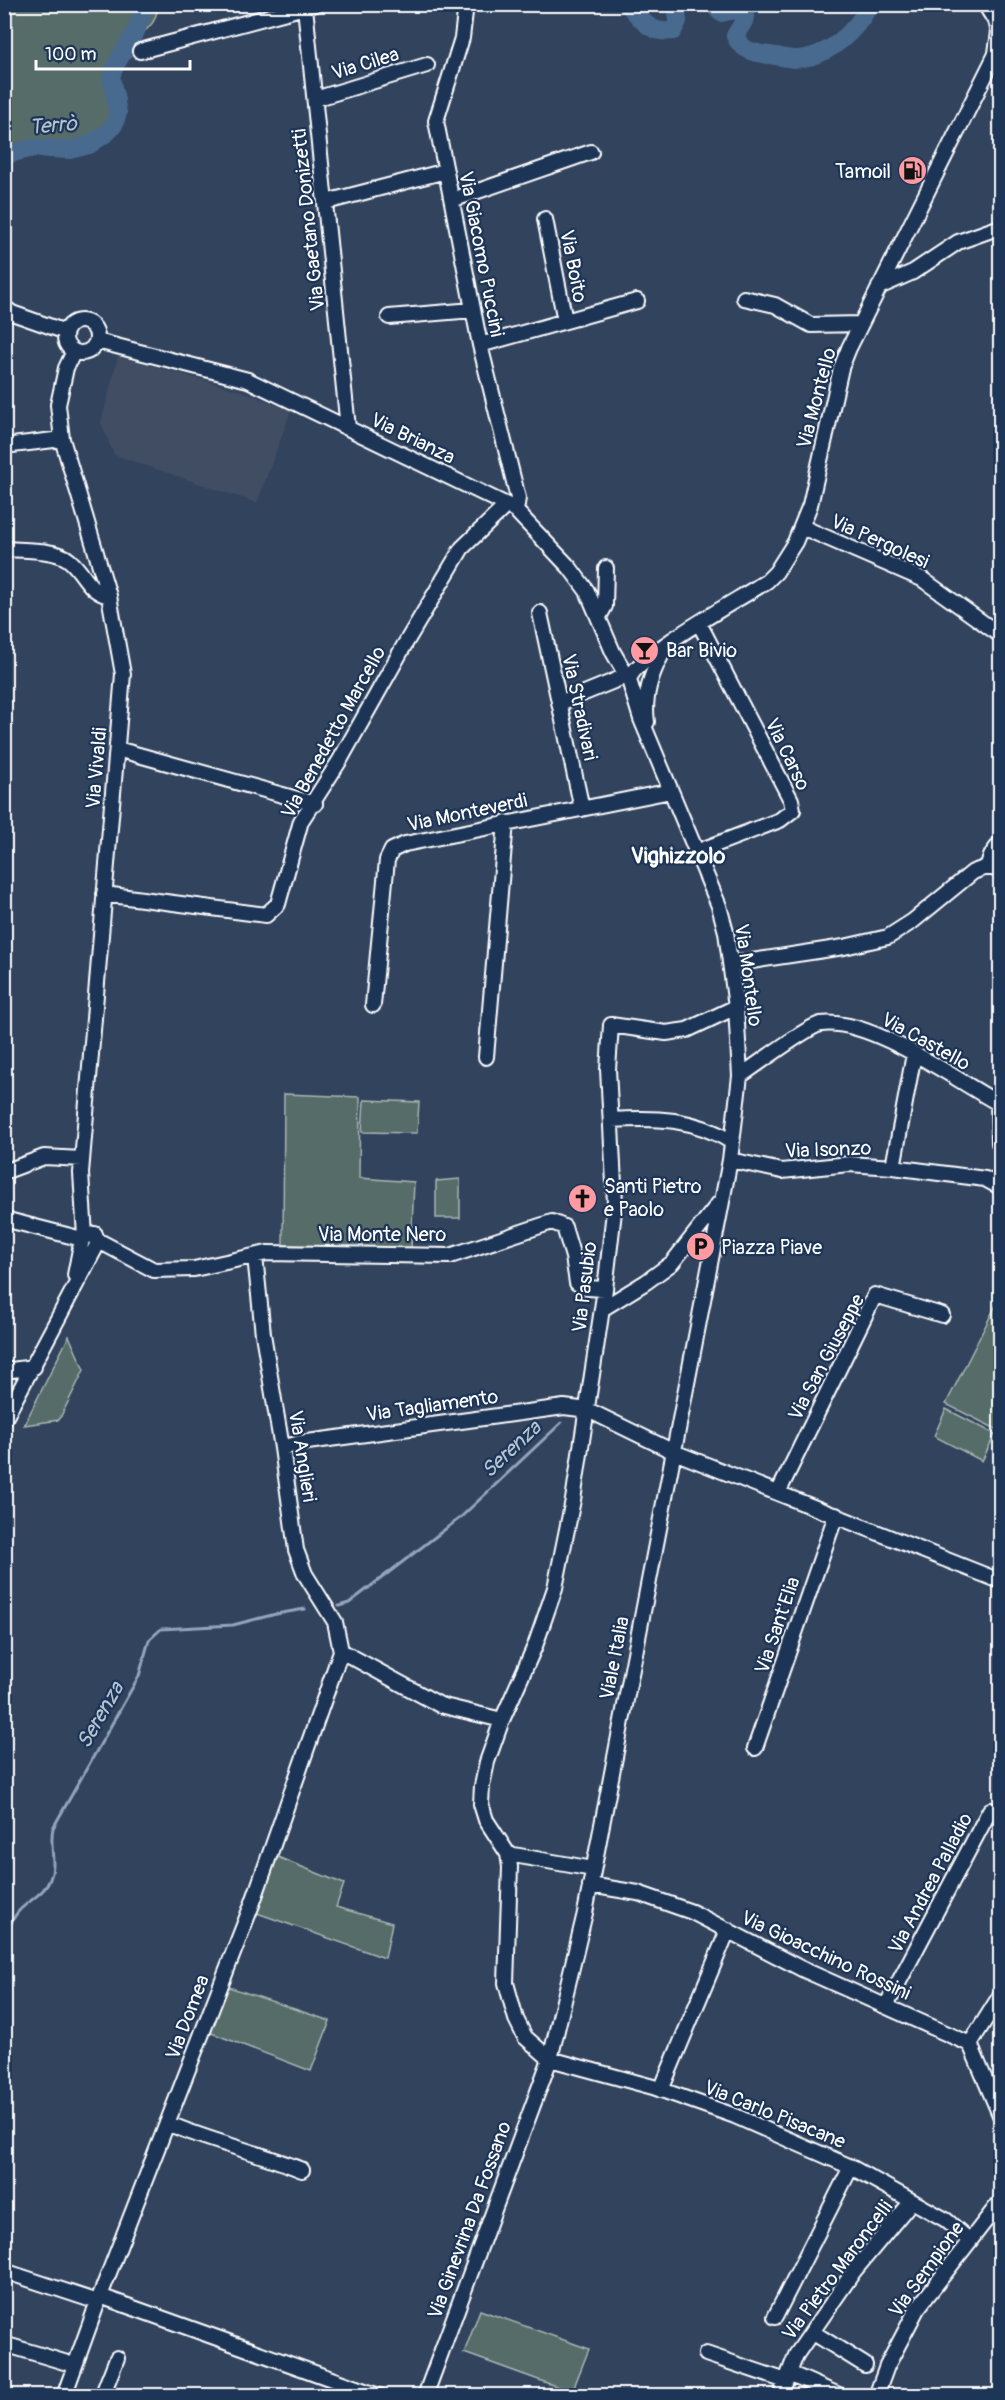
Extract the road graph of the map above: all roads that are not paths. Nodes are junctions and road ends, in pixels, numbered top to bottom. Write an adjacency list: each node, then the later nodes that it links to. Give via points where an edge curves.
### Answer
1 (466, 4): 10 (street, Via Giacomo Puccini, via 462,38 435,121)
2 (985, 4): 4 (street)
3 (311, 6): 5 (street); 8 (street, Via Gaetano Donizetti)
4 (998, 17): 6 (street, Via Montello)
5 (140, 51)
6 (998, 52): 15 (street, Via Montello)
7 (427, 65): 8 (street, Via Cilea)
8 (315, 99): 12 (street, Via Gaetano Donizetti)
9 (591, 152): 11 (street)
10 (446, 171): 11 (street, Via Giacomo Puccini); 12 (street)
11 (452, 200): 19 (street, Via Giacomo Puccini)
12 (326, 202): 27 (street, Via Gaetano Donizetti)
13 (545, 219): 21 (street, Via Boito)
14 (1000, 227): 15 (street, via 958,242 913,272)
15 (879, 287): 22 (street, Via Montello)
16 (744, 298): 22 (street, via 775,305 811,325)
17 (637, 301): 21 (street)
18 (4, 307): 23 (street)
19 (473, 309): 20 (street); 25 (street, Via Giacomo Puccini)
20 (389, 317)
21 (565, 321): 25 (street)
22 (861, 324): 31 (street, Via Montello, via 841,368 810,505)
23 (66, 332): 24 (street, via 75,322 88,322 97,332); 26 (street, via 68,345)
24 (97, 340): 26 (street, via 90,351); 27 (street, Via Brianza, via 248,380)
25 (480, 345): 30 (street, Via Giacomo Puccini, via 518,498)
26 (74, 351): 28 (street, Via Vivaldi, via 58,405)
27 (348, 428): 30 (street, Via Brianza)
28 (62, 439): 29 (street); 34 (street, Via Vivaldi)
29 (4, 446)
30 (512, 508): 36 (street, Via Brianza, via 570,568); 46 (street, Via Benedetto Marcello, via 462,548)
31 (801, 527): 37 (street, Via Montello, via 785,559 767,580); 38 (street, Via Pergolesi, via 922,579)
32 (4, 549): 34 (street, via 68,558 97,593)
33 (606, 568): 36 (street, via 604,606)
34 (109, 596): 44 (street, Via Vivaldi, via 123,674)
35 (540, 613): 42 (street, Via Stradivari)
36 (599, 617): 40 (street, Via Brianza)
37 (699, 623): 39 (street, Via Montello); 50 (street, Via Carso, via 793,810 780,820)
38 (1000, 635)
39 (668, 643): 40 (street, Via Montello); 41 (street, Via Montello)
40 (628, 675): 41 (street, via 645,670); 41 (street, via 639,691); 42 (street); 43 (street, Via Montello)
41 (650, 682): 43 (street, Via Montello, via 646,708)
42 (560, 703): 47 (street, Via Stradivari)
43 (649, 736): 45 (street, Via Montello)
44 (117, 749): 46 (street); 52 (street, Via Vivaldi)
45 (671, 791): 47 (street, Via Monteverdi); 50 (street, Via Montello)
46 (315, 804): 52 (street, Via Benedetto Marcello, via 302,821 278,904 266,915)
47 (582, 809): 48 (street, Via Monteverdi)
48 (506, 822): 54 (street, Via Monteverdi, via 392,850 387,860); 57 (street)
49 (1000, 843): 51 (street, via 992,854)
50 (696, 852): 53 (street, Via Montello, via 719,906)
51 (994, 868): 53 (street, via 973,872 888,937)
52 (104, 894): 63 (street, Via Vivaldi)
53 (732, 964): 55 (street, Via Montello)
54 (373, 1005)
55 (736, 1007): 58 (street, Via Montello); 60 (street, Via Pasubio, via 687,1030 666,1033 611,1025)
56 (914, 1054): 58 (street, Via Castello, via 849,1025 819,1024); 59 (street, Via Castello); 65 (street, Via Isonzo)
57 (486, 1058)
58 (740, 1076): 61 (street, Via Montello)
59 (999, 1101): 62 (street)
60 (611, 1120): 61 (street, via 675,1119 718,1133); 72 (street, Via Pasubio, via 615,1203)
61 (732, 1142): 64 (street, Via Montello)
62 (1000, 1144)
63 (82, 1159): 66 (street, via 44,1157); 70 (street, Via Vivaldi, via 82,1198)
64 (730, 1160): 65 (street, Via Isonzo, via 782,1171 849,1164); 68 (street)
65 (893, 1167): 67 (street, Via Isonzo, via 985,1179)
66 (4, 1172)
67 (1000, 1187)
68 (722, 1198): 73 (street, via 672,1263); 80 (street, Viale Italia)
69 (4, 1219): 70 (street, Via Monte Nero)
70 (90, 1242): 71 (street, Via Monte Nero, via 116,1249 154,1270 194,1269); 75 (street, via 72,1290)
71 (255, 1256): 72 (street, Via Monte Nero, via 450,1256 552,1222 564,1227 577,1283); 79 (street, Via Anglieri)
72 (605, 1289): 73 (street, Via Pasubio)
73 (602, 1309): 77 (street, Via Pasubio)
74 (942, 1315): 81 (street, Via San Giuseppe, via 875,1295)
75 (34, 1367): 76 (street); 78 (street)
76 (4, 1371)
77 (588, 1410): 79 (street, Via Tagliamento, via 564,1407); 80 (street); 85 (street, Via Pasubio, via 555,1588 535,1646)
78 (4, 1420)
79 (282, 1448): 84 (street, Via Anglieri, via 296,1550 305,1574 335,1622)
80 (674, 1452): 81 (street); 89 (street, Viale Italia)
81 (778, 1493): 82 (street)
82 (836, 1515): 83 (street); 86 (street, Via Sant'Elia)
83 (1000, 1581)
84 (341, 1652): 85 (street, via 440,1706); 98 (street, Via Domea, via 253,1902)
85 (502, 1720): 88 (street, Via Pasubio, via 487,1762 481,1804 486,1820)
86 (755, 1748)
87 (990, 1810): 93 (street, Via Andrea Palladio)
88 (508, 1854): 89 (street); 95 (street, via 506,1983 525,2037)
89 (593, 1869): 90 (street, Viale Italia)
90 (590, 1884): 91 (street, Via Gioacchino Rossini, via 638,1893); 95 (street, Viale Italia)
91 (728, 1930): 93 (street, Via Gioacchino Rossini, via 802,1969); 96 (street)
92 (1000, 1996): 94 (street)
93 (886, 2006): 94 (street, Via Gioacchino Rossini)
94 (970, 2044): 97 (street)
95 (550, 2059): 96 (street, Via Carlo Pisacane); 117 (street, Via Ginevrina Da Fossano)
96 (661, 2090): 99 (street, Via Carlo Pisacane, via 735,2116)
97 (1000, 2115)
98 (167, 2123): 100 (street); 105 (street, Via Domea)
99 (852, 2167): 101 (street, Via Carlo Pisacane); 106 (street)
100 (302, 2170)
101 (912, 2201): 103 (street, Via Carlo Pisacane, via 946,2220); 107 (street, Via Pietro Maroncelli, via 854,2271)
102 (1000, 2202): 103 (street, Via Sempione)
103 (970, 2241): 120 (street, Via Sempione, via 917,2309)
104 (4, 2271): 105 (street)
105 (99, 2299): 111 (street, Via Domea); 116 (street)
106 (776, 2317)
107 (812, 2332): 112 (street); 113 (street, Via Pietro Maroncelli)
108 (4, 2344): 111 (street)
109 (706, 2354): 113 (street)
110 (117, 2358): 115 (street)
111 (74, 2365): 114 (street, Via Domea)
112 (865, 2365)
113 (787, 2377): 118 (street, Via Pietro Maroncelli); 119 (street)
114 (64, 2396)
115 (102, 2396)
116 (379, 2396)
117 (425, 2396)
118 (780, 2396)
119 (841, 2396)
120 (876, 2396)

